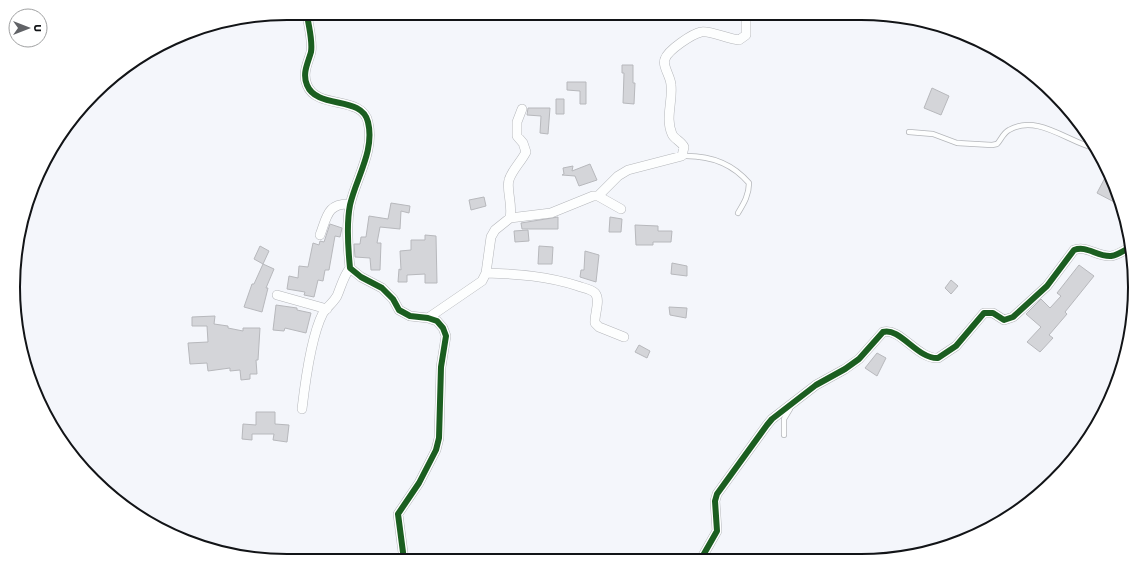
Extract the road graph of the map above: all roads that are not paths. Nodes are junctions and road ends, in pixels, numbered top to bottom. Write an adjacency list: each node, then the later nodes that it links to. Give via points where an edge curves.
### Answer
1 (308, 20): 8 (street, via 311,52 305,71 306,83 313,93 359,109 368,122 365,161)
2 (746, 20): 6 (street, via 746,35 739,40 728,39 708,31 700,32 680,43 665,58 664,64 671,87 670,127 673,136 684,146)
3 (522, 109): 11 (street, via 517,122 517,136 526,152 509,179 512,210)
4 (909, 132): 5 (lane, via 933,134 957,143 992,145 997,144 1007,130 1033,126)
5 (1087, 145)
6 (682, 156): 7 (street, via 628,170 618,176); 10 (lane, via 702,156 741,174 749,183 749,190)
7 (598, 196): 9 (street); 11 (street, via 586,198 551,213)
8 (350, 204): 12 (street, via 333,206 329,210); 14 (street)
9 (621, 209)
10 (738, 213)
11 (510, 218): 15 (street, via 495,230 491,237)
12 (320, 236)
13 (1126, 250): 20 (street, via 1110,256 1082,248 1074,250 1047,286 1013,317 1004,320 993,313 984,313 956,346 938,358 926,357 894,332 883,332 859,359 816,385)
14 (350, 268): 17 (street, via 334,301); 18 (street, via 382,288 399,310 410,316)
15 (486, 273): 18 (street, via 476,286); 19 (street, via 536,275 589,290 595,293 597,298 595,323)
16 (277, 295): 17 (street)
17 (327, 309): 21 (street, via 321,320 308,368)
18 (428, 318): 23 (street, via 438,321 446,336 441,367 439,438 436,450 419,483 398,514)
19 (624, 337)
20 (792, 406): 22 (lane, via 784,419); 24 (street, via 772,419 717,494 717,531)
21 (302, 409)
22 (784, 435)
23 (403, 554)
24 (704, 554)

